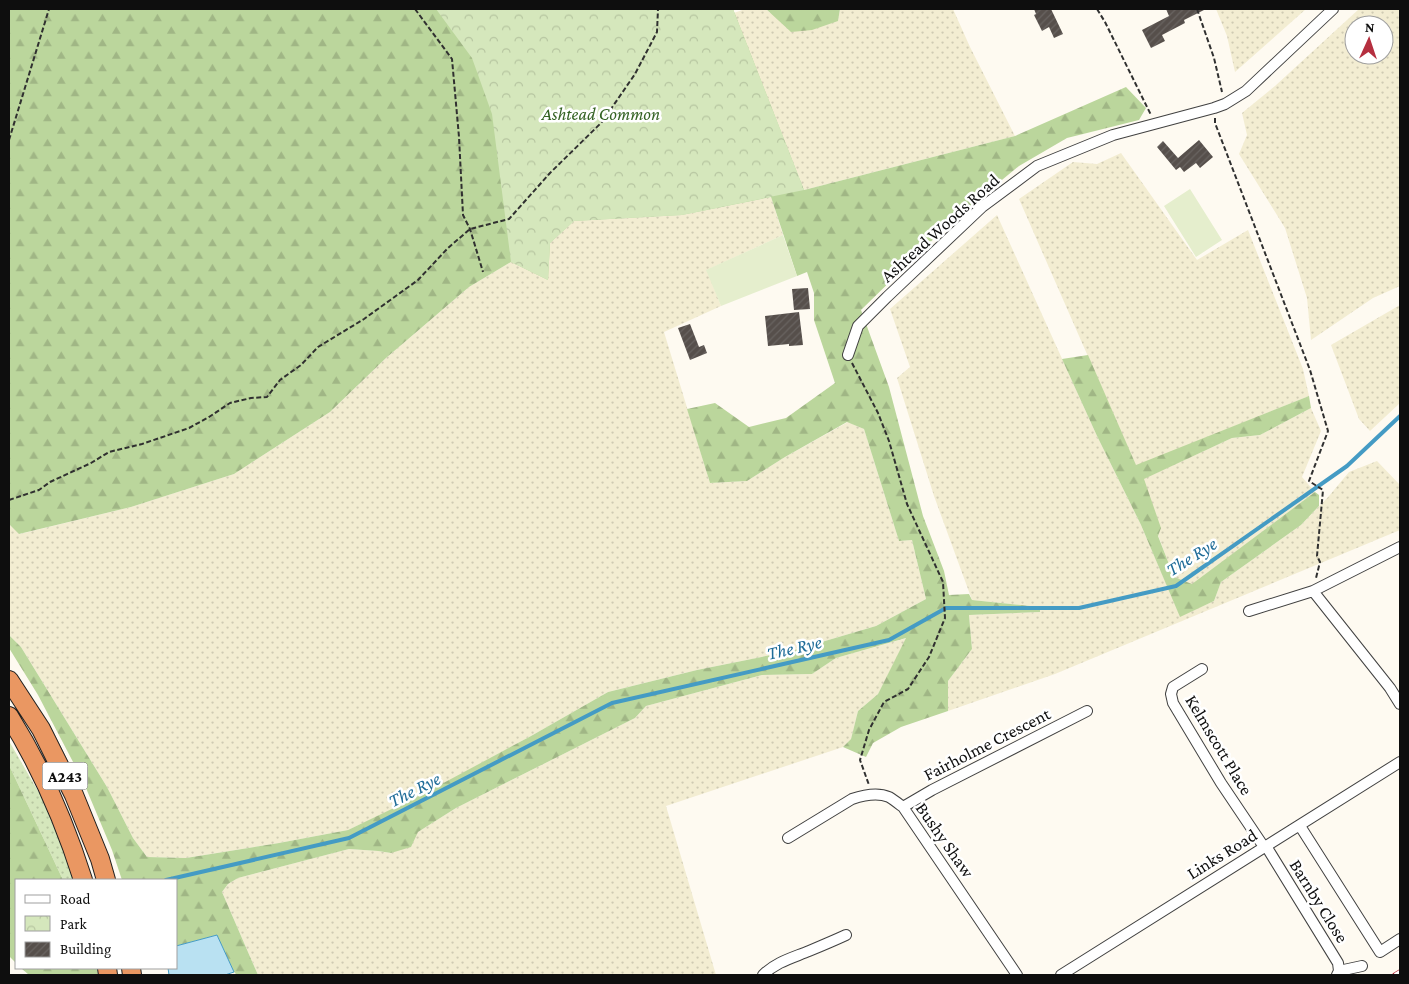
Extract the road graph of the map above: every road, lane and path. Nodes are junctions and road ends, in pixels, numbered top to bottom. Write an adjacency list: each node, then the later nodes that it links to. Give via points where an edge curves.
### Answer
1 (49, 9): 10 (path)
2 (415, 9): 11 (path, via 452,59 463,215)
3 (658, 9): 11 (path, via 657,32 635,74 602,122 509,219)
4 (1097, 9): 9 (path)
5 (1197, 9): 7 (path)
6 (1333, 9): 7 (street, Ashtead Woods Road, via 1246,90)
7 (1225, 104): 9 (street, Ashtead Woods Road)
8 (1216, 123): 16 (path, via 1310,370 1328,431 1309,482 1323,490 1320,562)
9 (1156, 124): 13 (street, Ashtead Woods Road, via 1113,135 1037,166 982,207 858,326)
10 (9, 140)
11 (470, 229): 12 (path); 14 (path, via 418,280 318,347 280,380 267,397 230,403 189,428 108,452 39,490)
12 (483, 272)
13 (848, 354): 24 (path, via 878,413 907,504 943,582 945,618 929,658 908,689 884,702 860,760 868,785)
14 (9, 500)
15 (1400, 547): 16 (street)
16 (1313, 591): 17 (street); 20 (street)
17 (1249, 611)
18 (1202, 669): 28 (street, Kelmscott Place, via 1173,687 1173,703 1221,783)
19 (9, 680): 30 (highway, A243, via 41,729 74,795)
20 (1400, 704)
21 (1086, 711): 25 (street, Fairholme Crescent)
22 (9, 716): 29 (highway, A243, via 54,800)
23 (1400, 762): 26 (street, Links Road)
24 (876, 794): 25 (street, Bushy Shaw); 27 (street, via 852,799)
25 (904, 807): 36 (street, Bushy Shaw)
26 (1300, 826): 28 (street, Links Road); 32 (street, via 1380,952)
27 (788, 838)
28 (1265, 846): 34 (street, Barnby Close, via 1338,963); 37 (street, Links Road)
29 (83, 879)
30 (106, 879)
31 (846, 936): 35 (street, via 780,962)
32 (1400, 938)
33 (1362, 966): 34 (street)
34 (1338, 973)
35 (763, 975)
36 (1017, 975)
37 (1061, 975)

